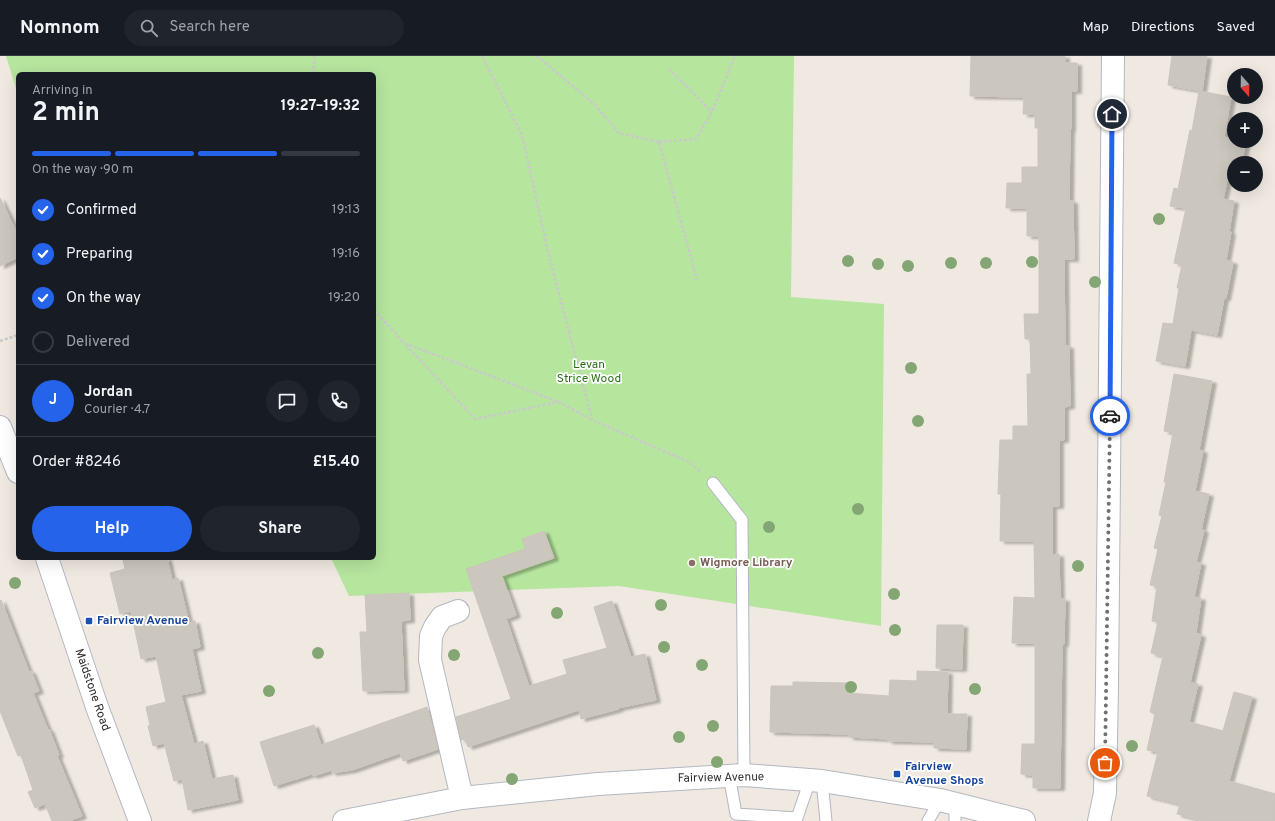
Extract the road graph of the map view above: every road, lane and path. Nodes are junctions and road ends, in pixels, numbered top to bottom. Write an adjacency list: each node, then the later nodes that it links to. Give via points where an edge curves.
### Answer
1 (315, 56): 7 (path)
2 (482, 56): 16 (path, via 522,136 548,256)
3 (537, 56): 9 (path, via 595,105 619,133)
4 (735, 56): 8 (path)
5 (1113, 56): 31 (street, via 1105,793)
6 (669, 69): 8 (path)
7 (314, 72)
8 (712, 112): 9 (path, via 696,140)
9 (659, 142): 10 (path)
10 (697, 280)
11 (376, 312): 14 (path)
12 (16, 336): 13 (path)
13 (0, 342)
14 (404, 343): 15 (path); 15 (path, via 475,419)
15 (559, 402): 16 (path)
16 (592, 420): 19 (path, via 689,462)
17 (0, 427): 18 (street)
18 (16, 467)
19 (713, 483): 22 (lane, via 742,520)
20 (48, 560): 26 (street, Maidstone Road, via 97,706)
21 (458, 611): 24 (street, via 442,617 435,627 431,636 430,660)
22 (736, 775): 23 (street, Fairview Avenue); 23 (lane, via 736,814 797,818); 24 (street, Fairview Avenue, via 598,784)
23 (816, 781): 25 (street, Fairview Avenue); 28 (lane)
24 (462, 798): 27 (street, Fairview Avenue)
25 (950, 808): 29 (lane); 30 (street, Fairview Avenue)
26 (140, 821)
27 (344, 821)
28 (826, 821)
29 (928, 821)
30 (1024, 821)
31 (1099, 821)

